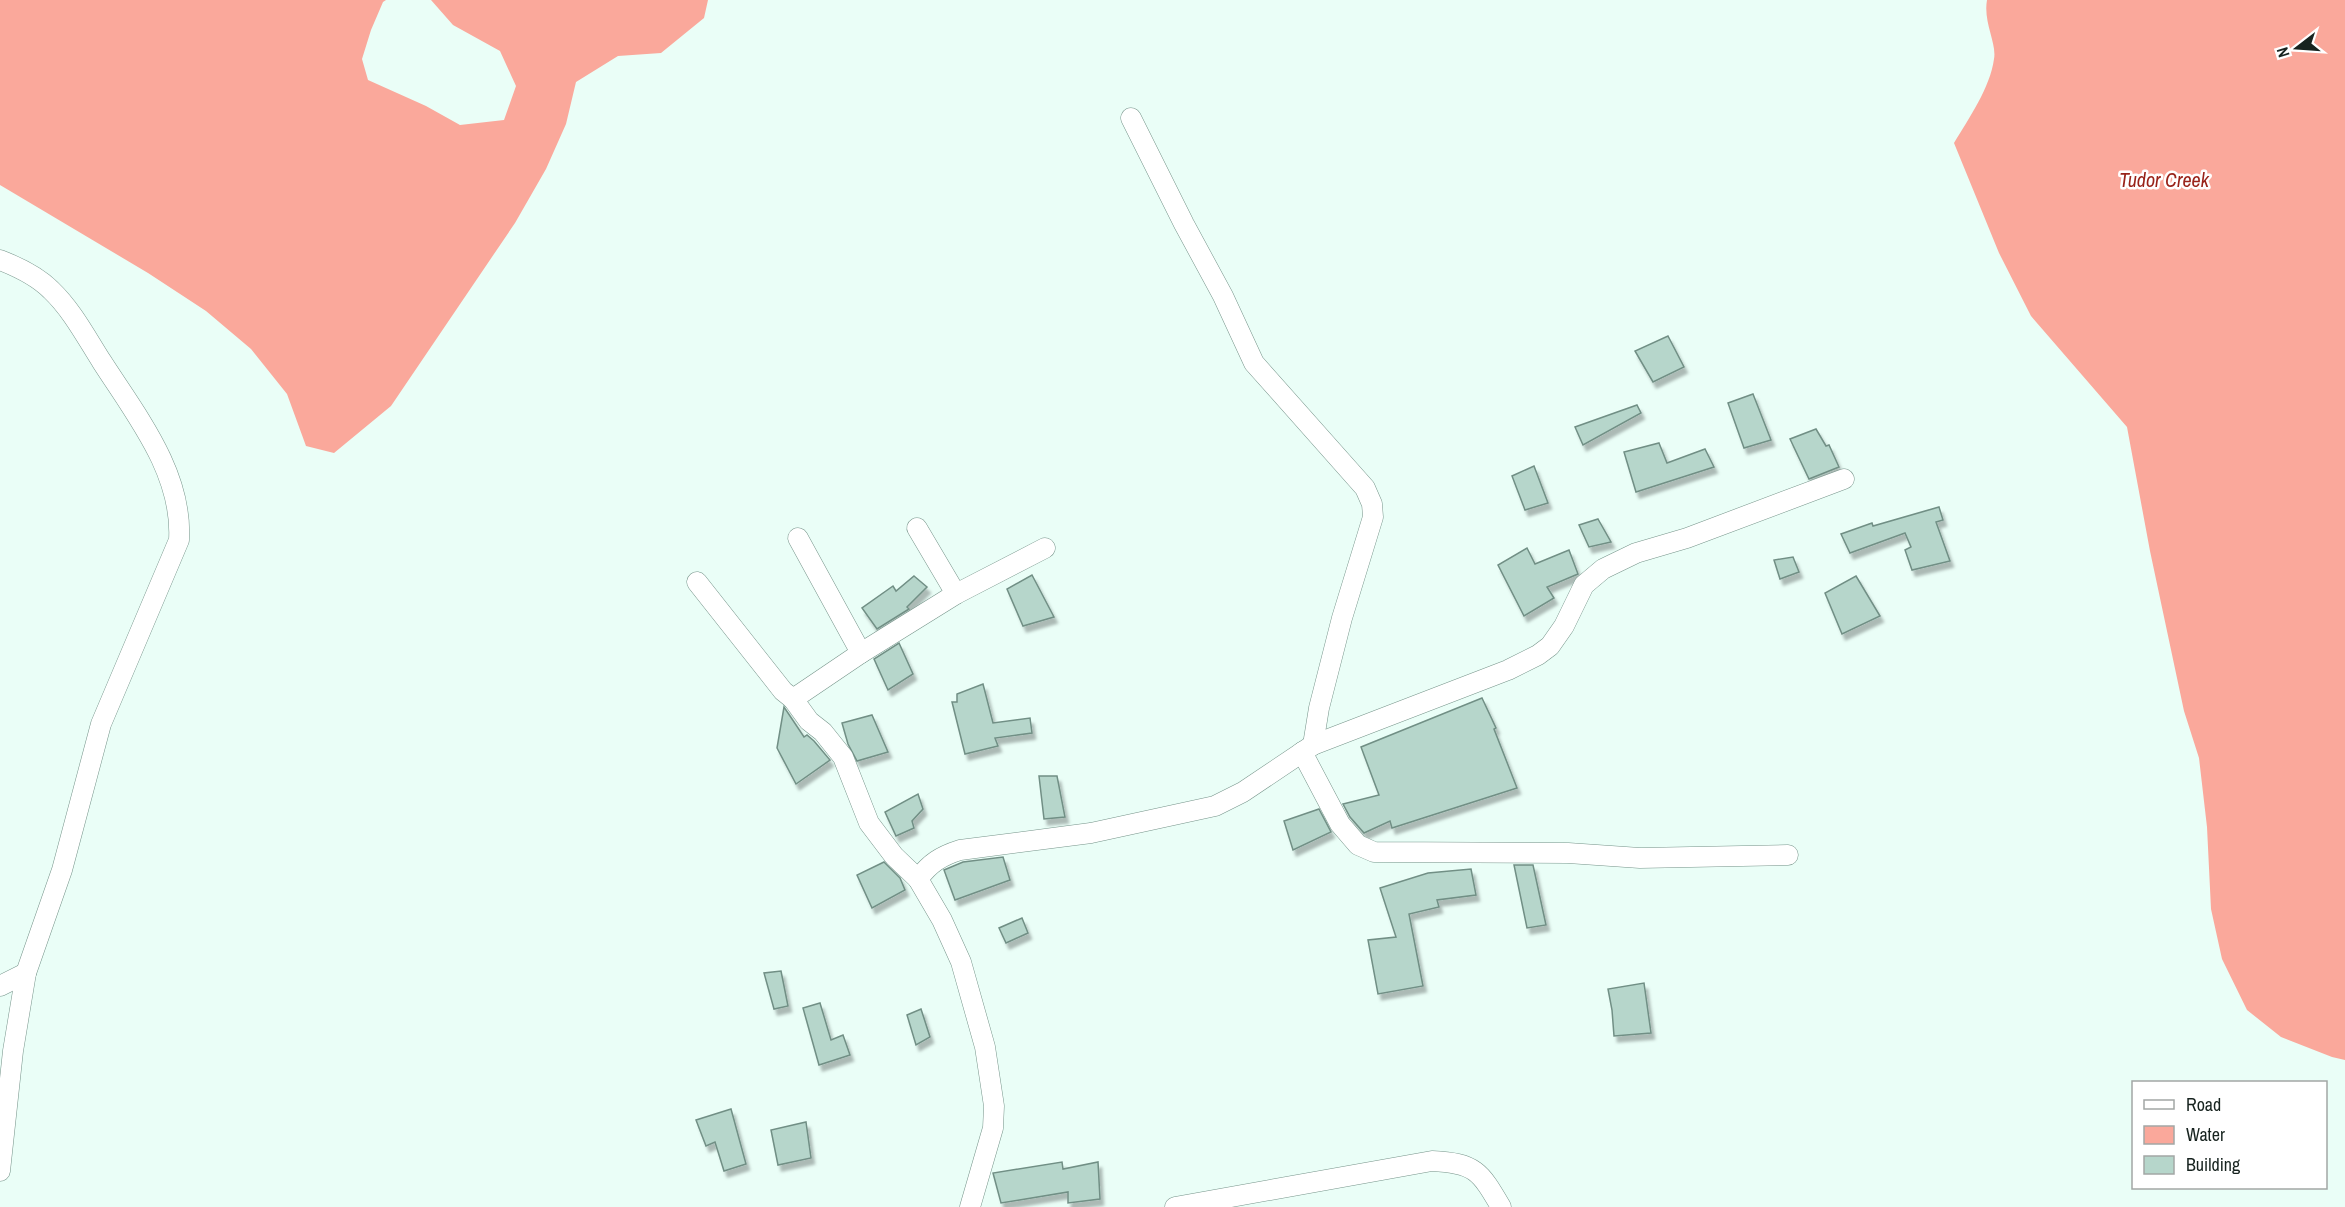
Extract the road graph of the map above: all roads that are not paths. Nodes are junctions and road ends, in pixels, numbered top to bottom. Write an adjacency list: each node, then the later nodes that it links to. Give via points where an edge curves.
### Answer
1 (1131, 118): 11 (street, via 1254,363 1365,488 1372,504 1373,517)
2 (0, 260): 14 (street, via 33,276 69,310 152,441 180,518 179,540 101,724 62,870)
3 (1844, 479): 11 (street, via 1636,553 1604,569 1584,585 1564,626 1538,655)
4 (917, 528): 8 (street)
5 (798, 538): 9 (street)
6 (1046, 548): 8 (street)
7 (697, 582): 10 (street, via 783,692)
8 (956, 594): 9 (street)
9 (861, 653): 10 (street)
10 (793, 699): 13 (street, via 808,721 823,732 843,757 868,823)
11 (1307, 749): 12 (street, via 1344,830 1358,845 1374,852 1568,853 1640,858); 13 (street, via 1215,806 1091,833 960,850 942,856)
12 (1788, 855)
13 (918, 879): 17 (street, via 961,962 986,1047 993,1128)
14 (26, 973): 15 (street); 16 (street)
15 (0, 986)
16 (0, 1171)
17 (970, 1207)
18 (1175, 1207): 19 (street, via 1432,1161 1456,1162 1475,1170)
19 (1501, 1207)

